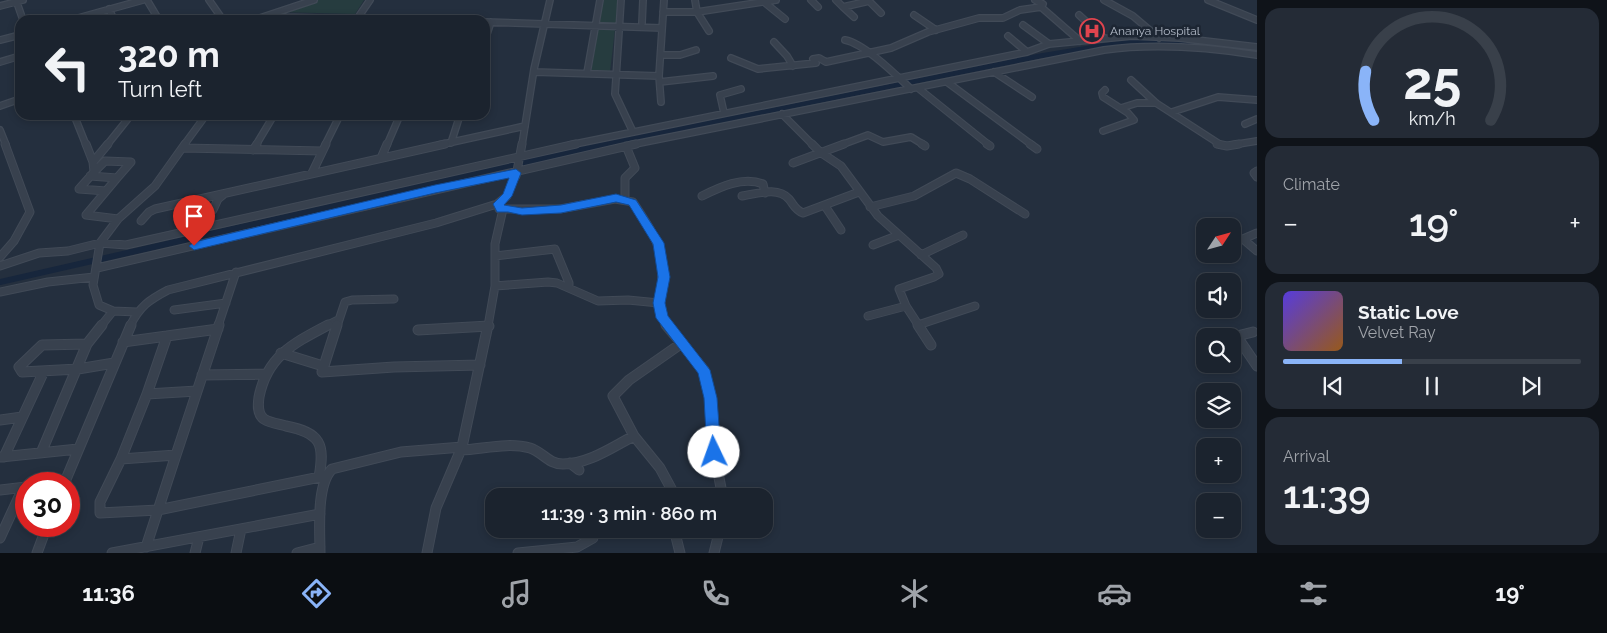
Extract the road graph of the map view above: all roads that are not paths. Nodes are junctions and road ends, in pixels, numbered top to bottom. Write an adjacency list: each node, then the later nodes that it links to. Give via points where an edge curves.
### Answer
1 (143, 0): 27 (street)
2 (147, 0): 34 (street)
3 (209, 0): 35 (street)
4 (314, 0): 36 (street)
5 (370, 0): 37 (street)
6 (550, 0): 45 (street)
7 (555, 0): 45 (street)
8 (600, 0): 46 (street)
9 (621, 0): 48 (street)
10 (643, 0): 44 (street)
11 (664, 0): 28 (street)
12 (695, 0): 29 (street)
13 (776, 0): 21 (street)
14 (811, 0): 23 (street)
15 (836, 0): 24 (street)
16 (1035, 0): 25 (street, via 1044,6)
17 (1104, 0): 59 (street, via 1140,19)
18 (1208, 0): 26 (street); 42 (street)
19 (19, 1): 22 (street); 31 (street)
20 (872, 1): 24 (street); 30 (street)
21 (764, 2): 29 (street); 41 (street)
22 (0, 6)
23 (818, 7)
24 (843, 7): 40 (street)
25 (1041, 7): 50 (street, via 1020,10 1003,18 979,18); 57 (street)
26 (1202, 7)
27 (109, 10): 32 (street); 33 (street)
28 (663, 12): 29 (street); 49 (street)
29 (697, 12): 51 (street)
30 (881, 13)
31 (22, 15)
32 (90, 15)
33 (112, 15)
34 (155, 15)
35 (220, 15)
36 (276, 15)
37 (360, 15)
38 (914, 15): 50 (street)
39 (1079, 15): 54 (street)
40 (854, 17)
41 (785, 19)
42 (1257, 20)
43 (490, 22): 45 (street)
44 (642, 23)
45 (547, 24): 46 (street); 71 (street)
46 (595, 25): 48 (street); 73 (street)
47 (1023, 25): 60 (street)
48 (618, 26): 49 (street); 74 (street)
49 (662, 28): 65 (street)
50 (936, 30): 64 (street)
51 (709, 31)
52 (15, 36): 55 (street)
53 (1008, 36): 63 (street)
54 (1104, 38): 57 (street); 59 (street)
55 (0, 40)
56 (845, 40): 64 (street, via 854,41)
57 (1080, 41): 60 (street)
58 (774, 42): 70 (street)
59 (1161, 42): 61 (street); 66 (street); 72 (street)
60 (1050, 44): 63 (street)
61 (1257, 48)
62 (696, 50): 65 (street)
63 (1027, 52): 79 (street)
64 (870, 53): 70 (street, via 826,62 813,59 816,63); 79 (street)
65 (661, 55): 76 (street)
66 (1257, 55)
67 (15, 58): 69 (street)
68 (731, 58): 70 (street, via 758,69)
69 (0, 62)
70 (793, 66)
71 (536, 72): 73 (street); 101 (street)
72 (994, 72): 78 (street); 82 (street)
73 (587, 73): 74 (street)
74 (615, 74): 76 (street); 104 (street, via 615,94)
75 (713, 76): 76 (street)
76 (659, 79): 85 (street)
77 (1131, 80): 86 (street)
78 (947, 82): 79 (street); 111 (street)
79 (908, 84): 90 (street); 91 (street); 109 (street)
80 (741, 89): 90 (street, via 720,95)
81 (1105, 90): 88 (street, via 1103,97)
82 (1032, 97)
83 (1257, 100): 89 (street, via 1218,97)
84 (15, 101): 87 (street)
85 (661, 102)
86 (1156, 103): 88 (street); 89 (street)
87 (0, 106)
88 (1121, 108): 103 (street, via 1134,120)
89 (1172, 112): 105 (street, via 1220,145)
90 (724, 113): 104 (street)
91 (782, 114): 107 (street); 114 (street)
92 (1257, 119): 100 (street)
93 (76, 120): 117 (street)
94 (127, 120): 117 (street)
95 (203, 120): 110 (street)
96 (271, 120): 112 (street)
97 (338, 120): 113 (street)
98 (398, 120): 115 (street)
99 (458, 120): 106 (street)
100 (1245, 124)
101 (525, 126): 106 (street); 116 (street)
102 (0, 130): 148 (street, via 30,212 14,241)
103 (1102, 131)
104 (633, 132): 116 (street)
105 (1257, 141)
106 (451, 143): 115 (street)
107 (626, 146): 119 (street); 131 (street, via 635,168 625,178)
108 (925, 146): 114 (street, via 911,137 883,142 868,135)
109 (990, 146)
110 (183, 148): 112 (street); 137 (street, via 154,186)
111 (1037, 149)
112 (253, 150): 113 (street)
113 (322, 151): 121 (street)
114 (820, 152): 118 (street); 127 (street, via 841,166)
115 (381, 158): 121 (street)
116 (518, 158): 119 (street); 143 (street, via 126,245)
117 (94, 162): 122 (street)
118 (793, 162)
119 (516, 171): 134 (street, via 511,205); 150 (street)
120 (1257, 171): 123 (street, via 1254,173)
121 (312, 173): 126 (street)
122 (92, 174): 124 (street); 124 (street, via 105,161 131,162); 125 (street, via 79,189)
123 (1257, 176)
124 (117, 178): 125 (street)
125 (106, 191): 137 (street, via 86,215)
126 (230, 192): 135 (street, via 220,196); 138 (street, via 155,209)
127 (859, 192): 132 (street); 133 (street)
128 (765, 193): 129 (street, via 759,182 728,185); 130 (street); 132 (street, via 784,195 800,212)
129 (706, 194)
130 (742, 196)
131 (624, 199): 134 (street, via 522,212); 158 (street, via 633,202 659,243 664,277)
132 (825, 206): 139 (street)
133 (870, 207): 136 (street, via 914,196 956,174 970,179); 142 (street)
134 (503, 208): 147 (street); 151 (street, via 475,211)
135 (213, 210)
136 (1026, 214)
137 (118, 219): 143 (street)
138 (141, 221)
139 (841, 230)
140 (1257, 233): 145 (street, via 1243,239)
141 (963, 235): 146 (street)
142 (899, 236): 144 (street); 146 (street)
143 (100, 243): 149 (street, via 68,251 39,253); 150 (street)
144 (873, 245)
145 (1257, 251)
146 (921, 255): 159 (street, via 936,268 938,274 899,289)
147 (495, 256): 153 (street); 154 (street, via 555,249)
148 (0, 257)
149 (0, 266)
150 (98, 266): 152 (street)
151 (236, 272): 157 (street); 163 (street, via 168,290 151,299)
152 (94, 277): 155 (street); 162 (street, via 94,296 99,305)
153 (496, 286): 154 (street, via 548,282); 167 (street)
154 (569, 288): 158 (street, via 598,300)
155 (0, 292)
156 (394, 299): 165 (street, via 348,300)
157 (226, 303): 161 (street); 168 (street)
158 (659, 303): 173 (street, via 662,318)
159 (906, 306): 164 (street); 166 (street)
160 (975, 306): 166 (street)
161 (174, 310)
162 (113, 311): 163 (street); 174 (street)
163 (138, 312): 172 (street)
164 (868, 316)
165 (338, 320): 176 (street); 179 (street)
166 (918, 325): 175 (street)
167 (488, 326): 169 (street); 178 (street)
168 (218, 329): 171 (street); 184 (street)
169 (418, 330)
170 (1253, 332): 180 (street, via 1238,338)
171 (167, 336): 172 (street); 186 (street)
172 (124, 342): 177 (street)
173 (682, 343): 189 (street, via 629,379 613,396); 202 (street, via 704,370 711,398 714,452)
174 (87, 344): 181 (street); 182 (street, via 42,345 19,367 22,372)
175 (931, 345)
176 (281, 353): 179 (street); 183 (street)
177 (114, 363): 181 (street); 190 (street)
178 (480, 365): 179 (street, via 324,373); 191 (street)
179 (323, 366)
180 (1257, 366)
181 (78, 368): 182 (street); 192 (street)
182 (44, 371): 187 (street)
183 (265, 374): 184 (street); 199 (street, via 258,408 261,416 299,428 317,440 322,453)
184 (202, 375): 185 (street)
185 (197, 392): 186 (street); 193 (street)
186 (147, 394): 195 (street)
187 (22, 417): 188 (street); 194 (street)
188 (0, 420)
189 (634, 436): 196 (street, via 587,459); 201 (street, via 660,468)
190 (78, 449): 192 (street); 198 (street)
191 (461, 449): 196 (street, via 531,448 554,464); 199 (street, via 401,452 332,469); 221 (street, via 436,508)
192 (40, 453): 194 (street)
193 (176, 455): 195 (street); 205 (street)
194 (2, 457)
195 (121, 459): 205 (street, via 100,502 100,513)
196 (570, 463): 197 (street)
197 (579, 470)
198 (69, 472)
199 (322, 477): 205 (street); 206 (street)
200 (15, 488): 203 (street)
201 (671, 488)
202 (721, 488)
203 (0, 490)
204 (15, 507): 210 (street)
205 (158, 510): 214 (street)
206 (320, 514): 207 (street); 215 (street)
207 (242, 529): 209 (street); 219 (street)
208 (43, 537): 216 (street)
209 (199, 537): 214 (street); 218 (street)
210 (0, 538)
211 (593, 538): 222 (street, via 577,547)
212 (676, 538): 223 (street)
213 (718, 538): 224 (street)
214 (146, 547): 217 (street)
215 (320, 550): 220 (street)
216 (37, 553)
217 (112, 553)
218 (195, 553)
219 (236, 553)
220 (297, 553)
221 (428, 553)
222 (518, 553)
223 (679, 553)
224 (714, 553)

